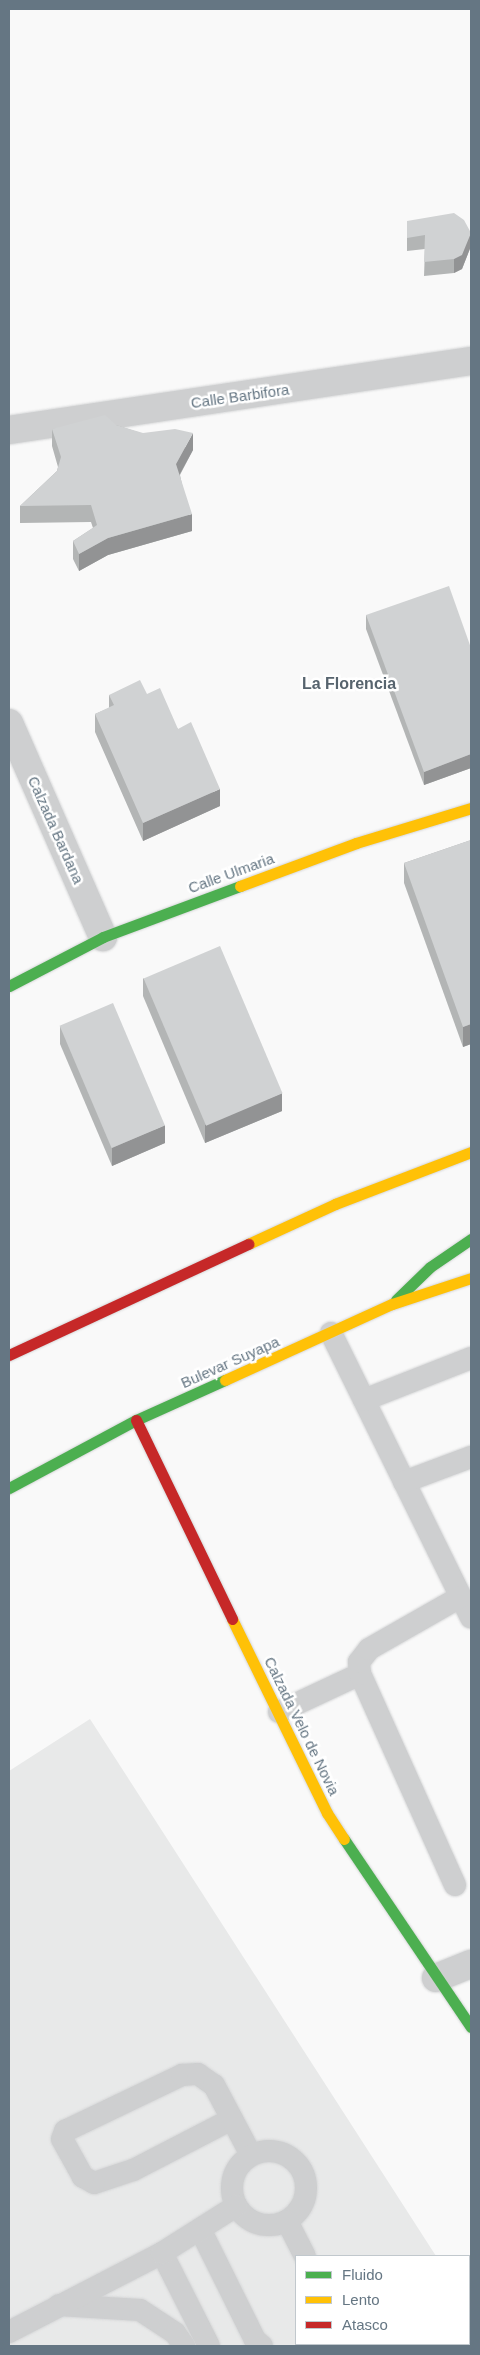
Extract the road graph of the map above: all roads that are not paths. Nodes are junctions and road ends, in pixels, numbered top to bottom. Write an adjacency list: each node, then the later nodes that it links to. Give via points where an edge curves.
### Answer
1 (471, 362): 2 (street, Calle Barbifora)
2 (9, 430)
3 (9, 723): 5 (street, Calzada Bardana)
4 (471, 808): 5 (street, Calle Ulmaria, via 356,843)
5 (103, 937): 6 (street, Calle Ulmaria)
6 (9, 986)
7 (471, 1152): 12 (street, via 334,1204)
8 (471, 1239): 10 (street, via 430,1267)
9 (471, 1278): 10 (street, Bulevar Suyapa)
10 (392, 1304): 11 (street, Bulevar Suyapa)
11 (331, 1333): 14 (lane); 15 (street, Bulevar Suyapa)
12 (9, 1355)
13 (471, 1358): 14 (lane)
14 (364, 1400): 17 (lane)
15 (136, 1420): 18 (street, Bulevar Suyapa); 22 (street, Calzada Velo de Novia)
16 (471, 1457): 17 (lane)
17 (404, 1482): 19 (lane)
18 (9, 1488)
19 (460, 1597): 20 (lane); 21 (lane, via 369,1650 359,1662)
20 (471, 1618)
21 (360, 1674): 22 (lane); 23 (lane)
22 (278, 1712): 25 (street, Calzada Velo de Novia, via 327,1812)
23 (455, 1885)
24 (471, 1964): 25 (street)
25 (436, 1978): 26 (street, Calzada Velo de Novia)
26 (471, 2028)
27 (232, 2119): 27 (lane, via 133,2170 94,2183 83,2177 62,2139 65,2131 182,2075 198,2074 214,2084); 28 (lane)
28 (252, 2155): 29 (lane, via 240,2164 233,2177); 30 (lane, via 266,2150 280,2152 293,2158 303,2169 307,2183 306,2198)
29 (236, 2206): 30 (lane, via 259,2224 274,2225); 31 (lane)
30 (288, 2221): 33 (lane)
31 (200, 2229): 32 (lane); 38 (lane, via 255,2340)
32 (162, 2253): 34 (lane); 37 (lane)
33 (305, 2255)
34 (58, 2305): 35 (lane); 36 (lane, via 140,2310 175,2333)
35 (9, 2332)
36 (184, 2346)
37 (209, 2346)
38 (262, 2346)

